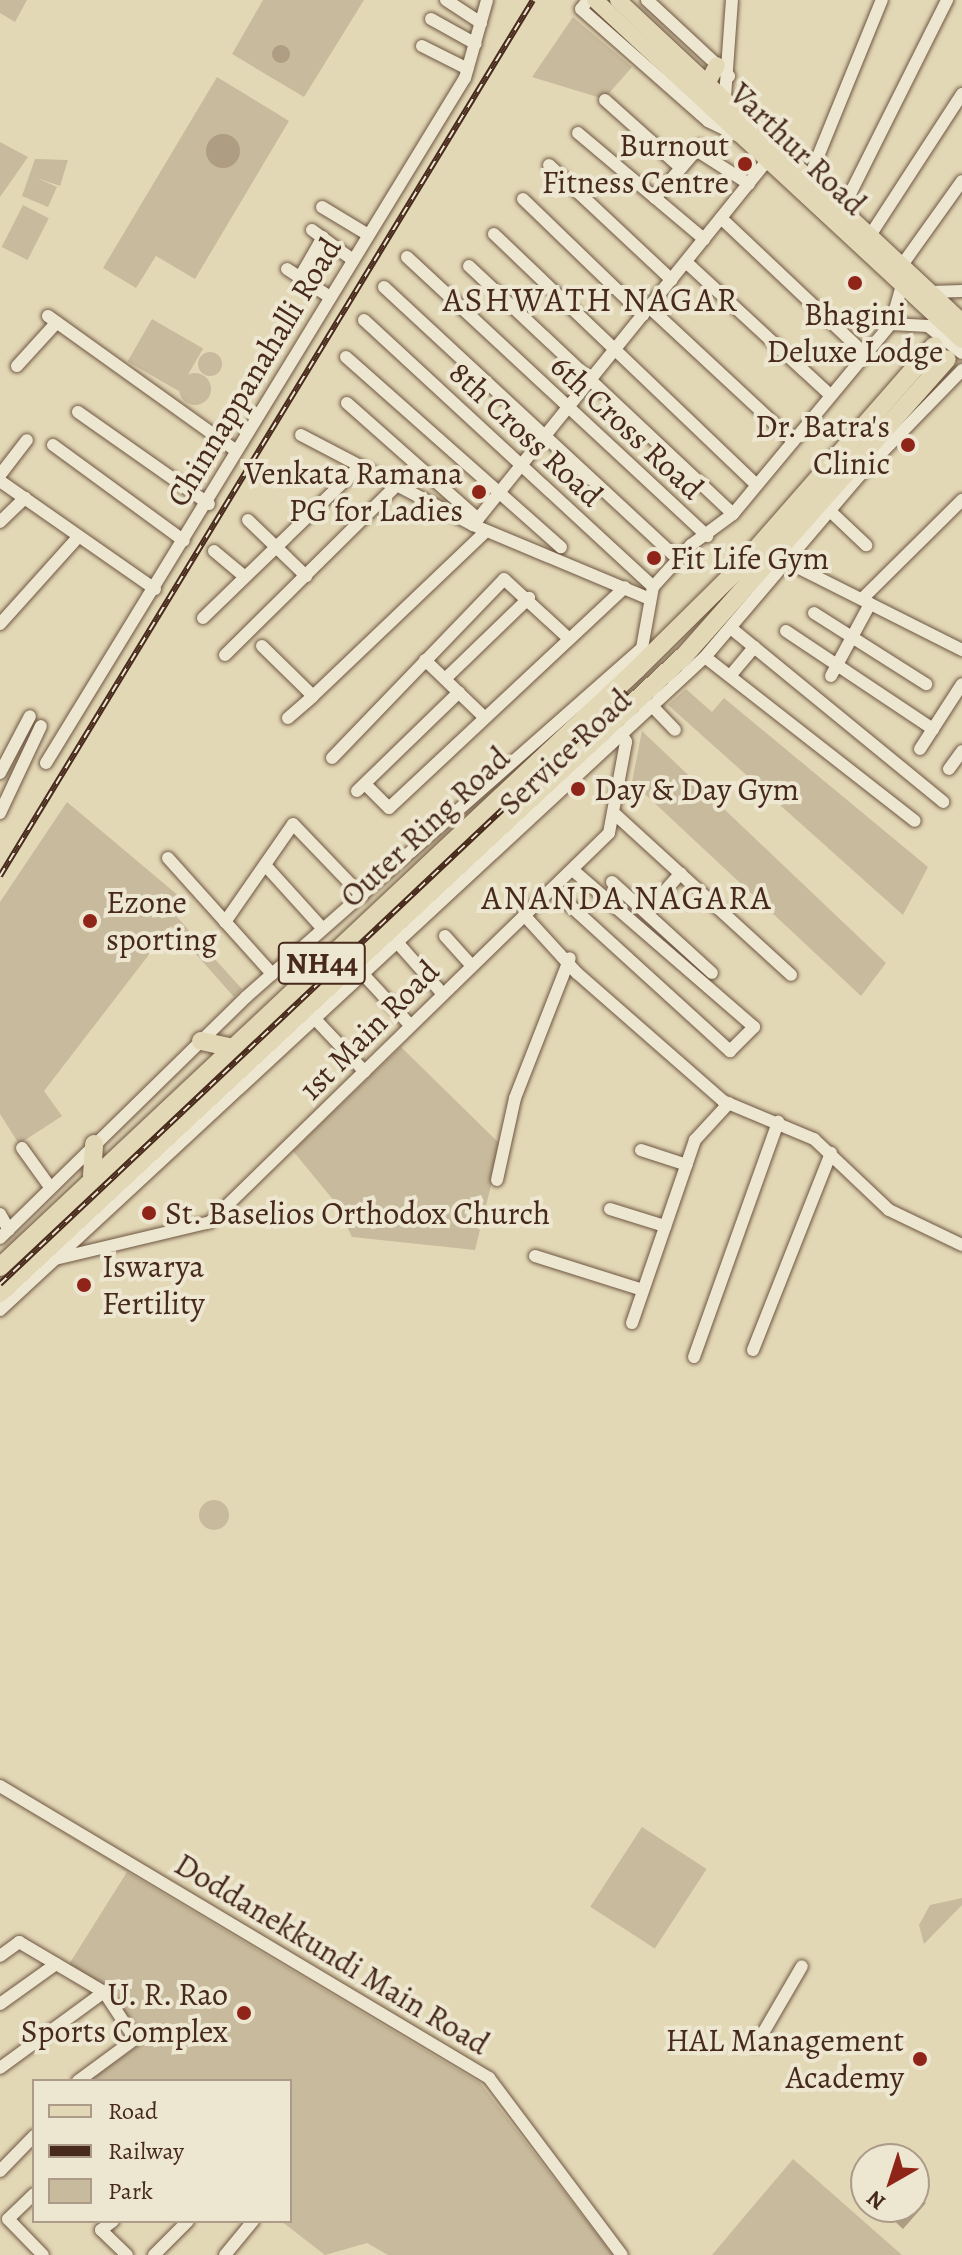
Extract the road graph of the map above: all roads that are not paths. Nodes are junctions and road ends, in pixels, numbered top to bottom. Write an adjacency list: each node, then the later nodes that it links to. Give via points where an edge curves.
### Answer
1 (446, 0): 10 (street)
2 (487, 0): 10 (street, Chinnappanahalli Road)
3 (618, 0): 15 (main road, Varthur Road)
4 (647, 0): 14 (street)
5 (732, 0): 14 (street)
6 (882, 0): 23 (street)
7 (947, 0): 29 (street)
8 (589, 4): 20 (main road, Varthur Road)
9 (431, 19): 11 (street)
10 (481, 23): 11 (street, Chinnappanahalli Road)
11 (476, 44): 13 (street, Chinnappanahalli Road)
12 (422, 46): 13 (street)
13 (468, 69): 31 (street, Chinnappanahalli Road)
14 (723, 70): 15 (main road); 17 (street)
15 (708, 82): 17 (main road, Varthur Road)
16 (962, 94): 33 (street)
17 (725, 97): 23 (main road, Varthur Road)
18 (605, 100): 22 (street)
19 (578, 133): 26 (street)
20 (769, 158): 25 (street); 43 (main road, Varthur Road)
21 (549, 165): 42 (street)
22 (681, 168): 25 (street, via 698,148); 26 (street)
23 (810, 176): 29 (main road, Varthur Road)
24 (962, 181): 38 (street)
25 (749, 184): 30 (street)
26 (655, 198): 34 (street)
27 (523, 199): 48 (street)
28 (322, 207): 31 (street)
29 (843, 208): 33 (main road, Varthur Road)
30 (721, 218): 34 (street); 54 (street)
31 (367, 234): 36 (street, Chinnappanahalli Road)
32 (494, 234): 53 (street)
33 (871, 234): 38 (main road, Varthur Road)
34 (704, 239): 37 (street)
35 (407, 257): 61 (street, 6th Cross Road)
36 (353, 260): 41 (street, via 317,233); 47 (street, Chinnappanahalli Road)
37 (686, 262): 42 (street); 59 (street)
38 (902, 265): 45 (main road, Varthur Road)
39 (469, 266): 58 (street)
40 (287, 269): 41 (street)
41 (300, 277): 47 (street)
42 (672, 280): 48 (street)
43 (902, 285): 51 (street); 52 (main road, Varthur Road)
44 (384, 287): 64 (street)
45 (931, 292): 46 (street); 50 (main road, Varthur Road)
46 (962, 295)
47 (330, 297): 68 (street, Chinnappanahalli Road)
48 (646, 311): 53 (street); 66 (street)
49 (364, 320): 69 (street, 8th Cross Road)
50 (962, 322)
51 (891, 324): 54 (street); 56 (street, via 928,326)
52 (962, 340)
53 (614, 351): 58 (street); 73 (street)
54 (864, 353): 59 (street)
55 (346, 357): 75 (street)
56 (954, 361): 79 (street, Service Road); 110 (highway, NH44); 126 (highway, NH44, via 763,575)
57 (17, 366): 68 (street, via 52,319)
58 (591, 379): 61 (street); 80 (street)
59 (830, 395): 66 (street)
60 (347, 403): 83 (street)
61 (568, 408): 64 (street); 84 (street, 6th Cross Road)
62 (78, 412): 78 (street)
63 (301, 435): 70 (street)
64 (546, 435): 69 (street); 91 (street)
65 (27, 440): 71 (street)
66 (793, 441): 73 (street)
67 (53, 445): 86 (street)
68 (234, 449): 78 (street, Chinnappanahalli Road)
69 (522, 465): 75 (street); 97 (street, 8th Cross Road)
70 (359, 467): 74 (street); 89 (street)
71 (0, 475)
72 (0, 481): 76 (street)
73 (756, 484): 80 (street)
74 (395, 487): 83 (street); 93 (street)
75 (499, 494): 83 (street); 88 (street)
76 (25, 498): 82 (street); 85 (street)
77 (962, 500): 99 (street)
78 (209, 504): 86 (street, Chinnappanahalli Road)
79 (830, 511): 87 (street); 92 (street, Service Road)
80 (733, 514): 84 (street)
81 (248, 520): 89 (street)
82 (0, 522)
83 (479, 525): 95 (street); 120 (street)
84 (707, 536): 91 (street)
85 (78, 537): 96 (street); 102 (street)
86 (184, 541): 96 (street, Chinnappanahalli Road)
87 (866, 545)
88 (561, 547)
89 (276, 548): 93 (street); 94 (street)
90 (214, 551): 94 (street)
91 (678, 559): 97 (street)
92 (789, 563): 99 (street); 103 (street, Service Road)
93 (306, 576): 111 (street)
94 (245, 577): 101 (street)
95 (625, 587): 97 (street); 105 (street)
96 (155, 589): 132 (street, Chinnappanahalli Road)
97 (651, 593): 110 (street)
98 (529, 598): 105 (street); 113 (street, via 504,579); 116 (street)
99 (866, 602): 106 (street); 109 (street)
100 (814, 613): 106 (street)
101 (203, 618)
102 (0, 624)
103 (732, 629): 108 (street); 112 (street, Service Road)
104 (786, 631): 114 (street)
105 (566, 636): 123 (street)
106 (856, 637): 114 (street); 117 (street)
107 (262, 646): 120 (street)
108 (754, 647): 115 (street); 135 (street)
109 (962, 650)
110 (644, 654): 145 (street, Service Road); 164 (highway, Outer Ring Road / NH44)
111 (225, 655)
112 (705, 657): 115 (street); 121 (street, Service Road)
113 (425, 660): 116 (street); 131 (street)
114 (835, 671): 127 (street)
115 (730, 676): 138 (street)
116 (445, 679): 119 (street)
117 (926, 684)
118 (962, 684): 127 (street)
119 (459, 692): 123 (street); 123 (street, via 361,788 389,808)
120 (313, 696): 124 (street)
121 (652, 706): 126 (street, Service Road); 128 (street)
122 (30, 716): 134 (street)
123 (483, 716)
124 (288, 718)
125 (41, 726): 136 (street)
126 (616, 728): 137 (street, via 626,742); 153 (street, Service Road); 185 (highway, Outer Ring Road / NH44)
127 (933, 729): 129 (street)
128 (675, 730)
129 (920, 749)
130 (962, 751): 133 (street)
131 (332, 758)
132 (46, 763)
133 (949, 769)
134 (0, 773)
135 (943, 802)
136 (0, 813)
137 (616, 815): 141 (street, 1st Main Road); 142 (street)
138 (915, 821)
139 (168, 858): 150 (street)
140 (265, 865): 145 (street, via 293,824); 150 (street); 151 (street)
141 (573, 870): 144 (street, 1st Main Road); 146 (street)
142 (681, 873): 147 (street); 159 (street)
143 (612, 882): 147 (street)
144 (552, 889): 148 (street, 1st Main Road); 149 (street)
145 (362, 896): 151 (street, Service Road)
146 (603, 898): 149 (street); 149 (street, via 754,1027 730,1051)
147 (646, 912): 157 (street)
148 (524, 915): 154 (street); 155 (street, 1st Main Road)
149 (584, 919)
150 (225, 922): 158 (street)
151 (323, 929): 158 (street, Service Road)
152 (445, 936): 155 (street)
153 (396, 941): 156 (street, Service Road); 160 (street)
154 (570, 958): 166 (street, via 577,973); 174 (street, via 515,1098)
155 (471, 965): 160 (street, 1st Main Road)
156 (362, 973): 161 (street, Service Road); 162 (street)
157 (712, 973)
158 (272, 974): 163 (street, Service Road)
159 (791, 975)
160 (442, 993): 162 (street, 1st Main Road)
161 (316, 1020): 165 (street); 182 (street, Service Road)
162 (410, 1025): 165 (street, 1st Main Road)
163 (201, 1041): 164 (highway); 168 (street, Service Road)
164 (230, 1047): 173 (highway, Outer Ring Road / NH44)
165 (365, 1072): 182 (street, 1st Main Road, via 210,1222)
166 (729, 1103): 167 (street); 172 (street, via 695,1140)
167 (778, 1122): 171 (street); 189 (street)
168 (94, 1144): 173 (highway); 175 (street, Service Road)
169 (22, 1148): 175 (street)
170 (641, 1150): 172 (street)
171 (831, 1153): 180 (street, via 889,1210); 188 (street)
172 (687, 1165): 178 (street)
173 (92, 1175): 183 (highway, Outer Ring Road / NH44)
174 (497, 1180)
175 (50, 1187): 179 (street, Service Road)
176 (610, 1209): 178 (street)
177 (0, 1214): 179 (street)
178 (665, 1226): 184 (street)
179 (4, 1234)
180 (962, 1245)
181 (535, 1256): 184 (street)
182 (51, 1260): 186 (street, Service Road)
183 (0, 1267)
184 (643, 1290): 187 (street)
185 (0, 1293)
186 (0, 1310)
187 (632, 1323)
188 (753, 1350)
189 (694, 1357)
190 (0, 1786): 209 (street, Doddanekkundi Main Road, via 489,2078)
191 (0, 1956): 192 (street, via 19,1942)
192 (56, 1964): 194 (street); 195 (street)
193 (802, 1966): 196 (street)
194 (104, 1992): 197 (street); 198 (street, via 135,2039)
195 (0, 2004)
196 (756, 2045)
197 (0, 2068)
198 (81, 2079)
199 (32, 2138): 200 (street)
200 (0, 2171)
201 (32, 2196): 205 (street, via 8,2219)
202 (111, 2223): 206 (street, via 103,2232)
203 (186, 2223): 207 (street)
204 (251, 2223): 208 (street)
205 (43, 2255)
206 (127, 2255)
207 (154, 2255)
208 (225, 2255)
209 (622, 2255)

